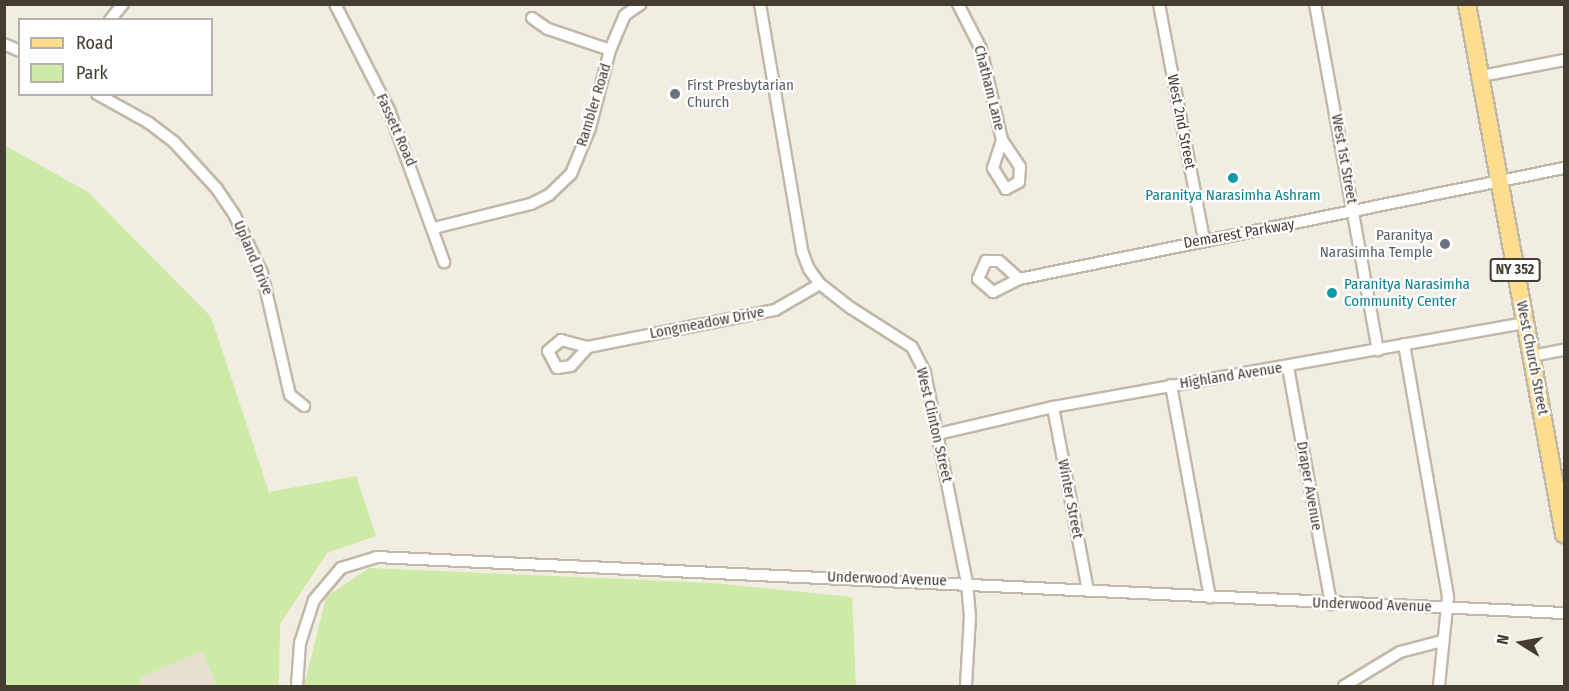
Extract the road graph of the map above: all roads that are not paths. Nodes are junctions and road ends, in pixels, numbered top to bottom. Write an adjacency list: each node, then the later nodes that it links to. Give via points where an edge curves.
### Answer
1 (123, 4): 9 (street)
2 (334, 4): 21 (street, Fassett Road, via 389,110)
3 (641, 4): 13 (street, Rambler Road, via 625,15)
4 (760, 4): 25 (street, West Clinton Street, via 802,251)
5 (958, 4): 17 (street, Chatham Lane, via 981,49)
6 (1159, 4): 22 (street, West 2nd Street)
7 (1315, 4): 20 (street, West 1st Street)
8 (1467, 4): 15 (main road, West Church Street / NY 352)
9 (112, 18)
10 (532, 18): 13 (street, via 548,29)
11 (4, 44): 12 (street)
12 (18, 50)
13 (610, 50): 21 (street, Rambler Road, via 590,128 571,174 549,195 531,204)
14 (1564, 60): 15 (street)
15 (1482, 76): 19 (main road, West Church Street / NY 352)
16 (101, 96): 34 (street, Upland Drive, via 174,142 217,189 235,216 262,273 290,395)
17 (1002, 140)
18 (1564, 168): 19 (street, Demarest Parkway)
19 (1498, 182): 20 (street, Demarest Parkway); 26 (main road, West Church Street / NY 352)
20 (1353, 214): 22 (street, Demarest Parkway); 29 (street, West 1st Street)
21 (434, 228): 23 (street, Fassett Road)
22 (1204, 240): 24 (street, Demarest Parkway)
23 (444, 262)
24 (1019, 279)
25 (820, 284): 28 (street, Longmeadow Drive, via 775,310); 36 (street, West Clinton Street, via 912,347 925,373)
26 (1525, 323): 27 (street, Highland Avenue); 31 (main road, West Church Street / NY 352)
27 (1404, 344): 29 (street, Highland Avenue); 42 (street)
28 (588, 346)
29 (1378, 350): 32 (street, Highland Avenue)
30 (1564, 350): 31 (street)
31 (1532, 356): 37 (main road, West Church Street / NY 352)
32 (1287, 367): 33 (street, Highland Avenue); 41 (street, Draper Avenue)
33 (1171, 385): 35 (street, Highland Avenue); 40 (street)
34 (304, 406)
35 (1053, 407): 36 (street, Highland Avenue); 39 (street, Winter Street)
36 (938, 434): 38 (street, West Clinton Street)
37 (1564, 534)
38 (967, 583): 39 (street, Underwood Avenue); 45 (street, Underwood Avenue, via 376,557 341,568 314,600 300,643); 46 (street, West Clinton Street, via 970,615)
39 (1088, 591): 40 (street, Underwood Avenue)
40 (1210, 597): 41 (street, Underwood Avenue)
41 (1331, 604): 42 (street, Underwood Avenue)
42 (1447, 608): 43 (street, Underwood Avenue); 44 (street)
43 (1564, 613)
44 (1442, 640): 47 (street, via 1400,652); 48 (street)
45 (297, 687)
46 (966, 687)
47 (1344, 687)
48 (1439, 687)

